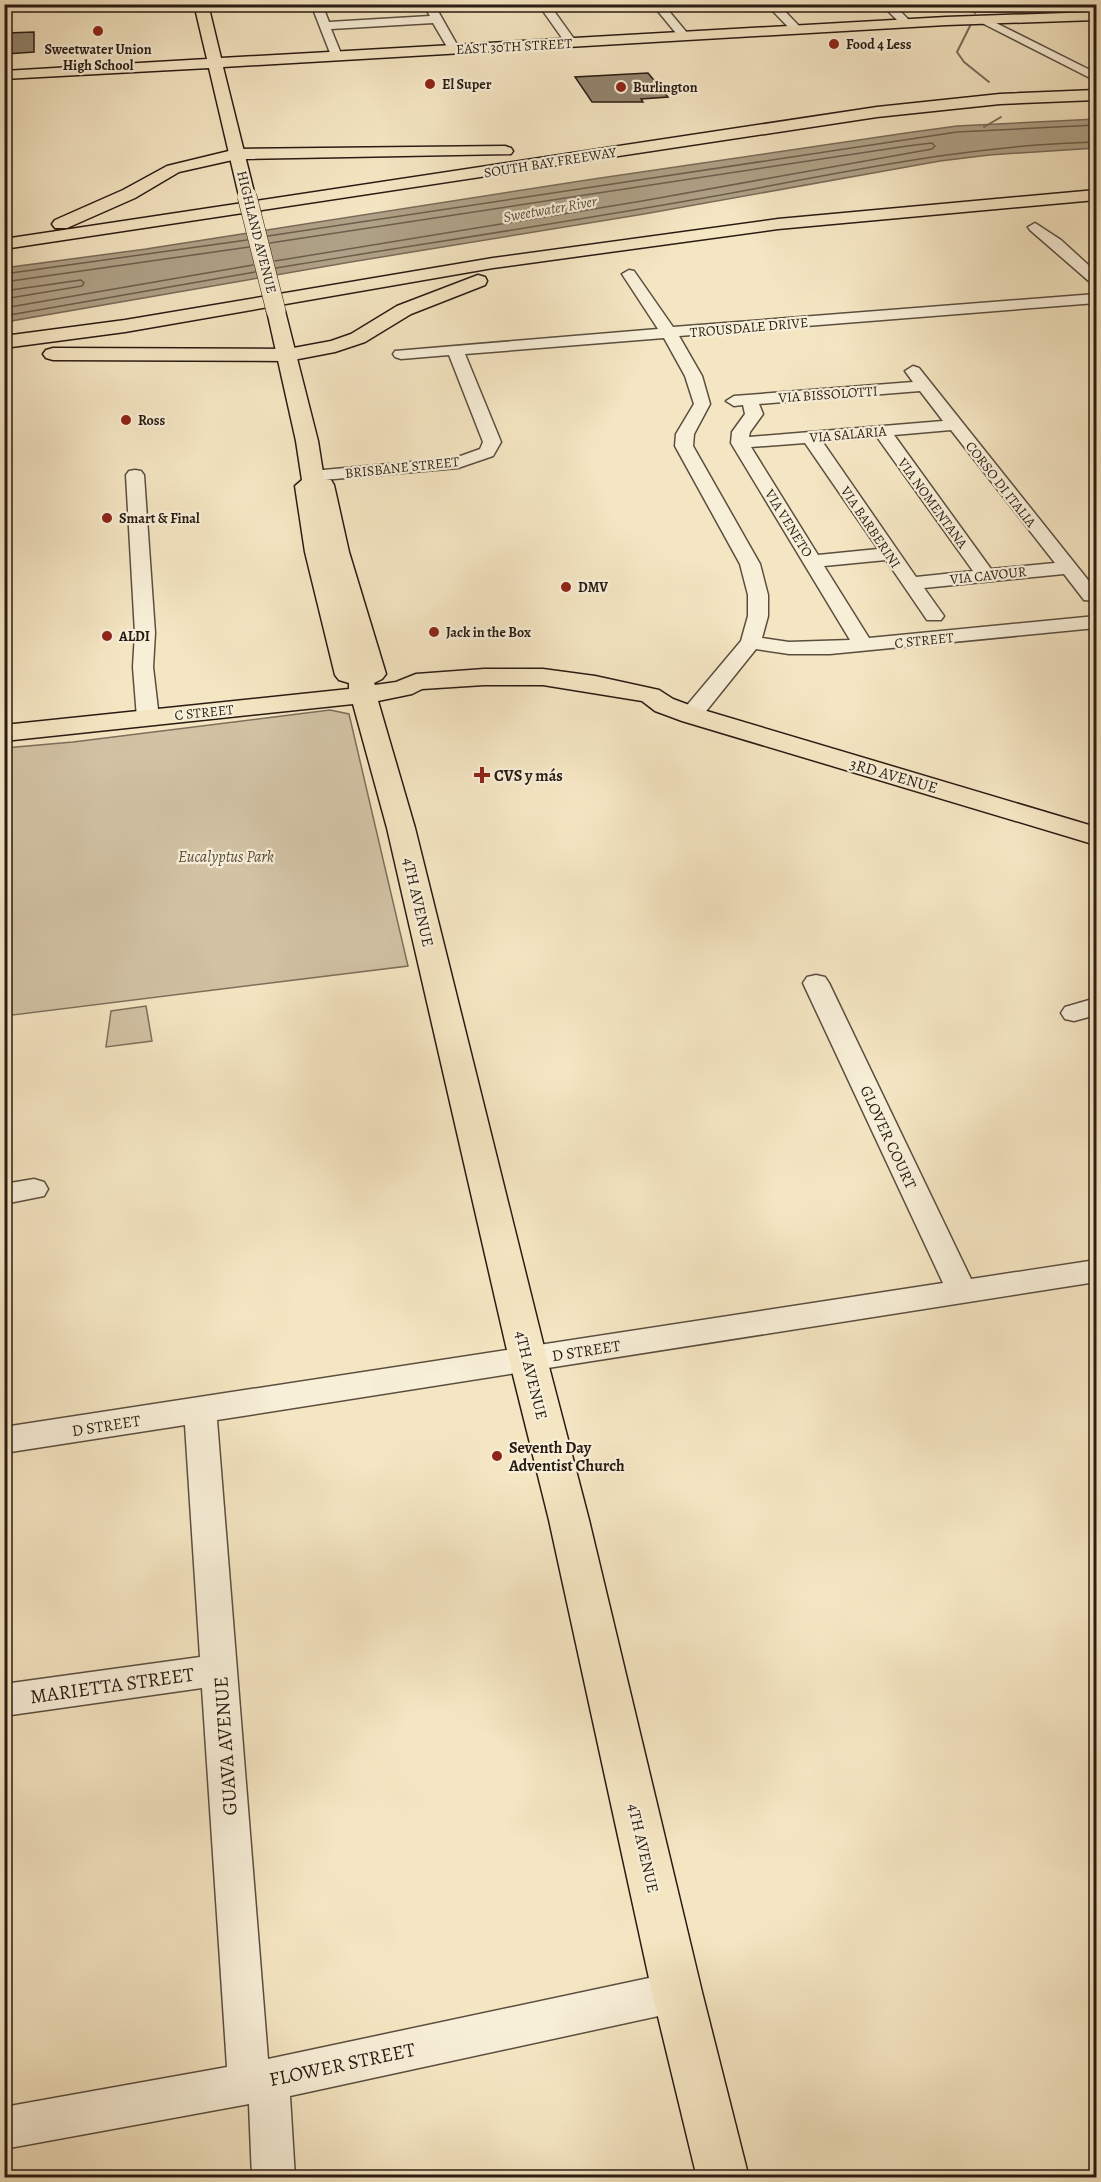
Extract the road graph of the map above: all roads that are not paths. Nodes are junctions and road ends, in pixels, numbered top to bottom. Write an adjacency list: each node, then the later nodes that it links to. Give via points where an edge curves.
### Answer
1 (201, 4): 18 (main road, HIGHLAND AVENUE)
2 (316, 4): 12 (street)
3 (430, 4): 9 (street)
4 (543, 4): 15 (street)
5 (657, 4): 14 (street)
6 (771, 4): 13 (street)
7 (886, 4): 11 (street)
8 (1096, 16): 10 (main road, EAST 30TH STREET)
9 (439, 19): 12 (street); 16 (street)
10 (984, 20): 11 (main road, EAST 30TH STREET); 20 (street)
11 (906, 23): 13 (main road, EAST 30TH STREET)
12 (325, 26): 17 (street)
13 (797, 30): 14 (main road, EAST 30TH STREET)
14 (684, 36): 15 (main road, EAST 30TH STREET)
15 (571, 43): 16 (main road, EAST 30TH STREET)
16 (454, 50): 17 (main road, EAST 30TH STREET)
17 (336, 56): 18 (main road, EAST 30TH STREET)
18 (216, 63): 19 (main road, EAST 30TH STREET); 23 (main road, HIGHLAND AVENUE)
19 (4, 75)
20 (1096, 78)
21 (1095, 95): 22 (main road, SOUTH BAY FREEWAY, via 933,105)
22 (805, 123): 23 (main road, via 527,150); 28 (main road, SOUTH BAY FREEWAY)
23 (237, 154): 26 (main road, via 173,169 86,214); 36 (main road, HIGHLAND AVENUE, bridge)
24 (1096, 195): 27 (main road, via 778,224)
25 (1035, 227): 30 (street)
26 (4, 238)
27 (655, 241): 33 (main road, via 493,263 124,326); 36 (main road, via 496,276 404,310 358,338)
28 (4, 244)
29 (629, 274): 32 (street)
30 (1096, 280)
31 (1096, 298): 32 (street, TROUSDALE DRIVE)
32 (669, 333): 34 (street, TROUSDALE DRIVE); 54 (street, via 702,397 685,434 684,447 750,564 758,595 758,616)
33 (4, 342)
34 (455, 350): 35 (street, TROUSDALE DRIVE); 44 (street, BRISBANE STREET, via 492,442 487,452 458,463)
35 (401, 354)
36 (288, 355): 37 (main road, via 112,353); 44 (main road, HIGHLAND AVENUE)
37 (4, 357)
38 (913, 371): 39 (street, CORSO DI ITALIA)
39 (924, 386): 40 (street, CORSO DI ITALIA); 43 (street, VIA BISSOLOTTI, via 740,401 753,407 754,414 741,432)
40 (955, 425): 41 (street, VIA SALARIA); 48 (street, CORSO DI ITALIA)
41 (882, 431): 42 (street, VIA SALARIA); 49 (street, VIA NOMENTANA)
42 (810, 437): 43 (street, VIA SALARIA); 46 (street, VIA BARBERINI)
43 (740, 443): 47 (street, VIA VENETO)
44 (312, 473): 56 (main road, 4TH AVENUE, via 306,486 317,552 348,675)
45 (135, 475): 58 (street)
46 (889, 554): 47 (street); 50 (street, VIA BARBERINI)
47 (813, 561): 55 (street, VIA VENETO)
48 (1067, 568): 49 (street, VIA CAVOUR); 51 (street, CORSO DI ITALIA)
49 (985, 574): 50 (street, VIA CAVOUR)
50 (910, 583): 52 (street, VIA BARBERINI)
51 (1091, 596)
52 (934, 616)
53 (1096, 622): 55 (street, C STREET)
54 (751, 642): 55 (street, C STREET, via 803,649); 57 (street)
55 (863, 645)
56 (362, 687): 57 (main road, C STREET, via 418,692 515,688 593,695 641,706 664,705); 58 (main road, C STREET); 66 (main road, 4TH AVENUE, via 401,828)
57 (691, 715): 60 (main road, 3RD AVENUE)
58 (148, 718): 59 (main road, C STREET)
59 (4, 733)
60 (1096, 836)
61 (816, 983): 65 (street, GLOVER COURT)
62 (34, 1189): 63 (street)
63 (4, 1194)
64 (1096, 1270): 65 (street, D STREET)
65 (962, 1291): 66 (street, D STREET)
66 (528, 1359): 67 (street, D STREET); 71 (main road, 4TH AVENUE, via 569,1520)
67 (200, 1410): 68 (street, D STREET); 69 (street, GUAVA AVENUE)
68 (4, 1440)
69 (220, 1670): 70 (street, MARIETTA STREET); 72 (street, GUAVA AVENUE)
70 (4, 1700)
71 (677, 1992): 72 (street, FLOWER STREET); 75 (main road, 4TH AVENUE)
72 (258, 2081): 73 (street, FLOWER STREET); 74 (street, GUAVA AVENUE)
73 (4, 2128)
74 (274, 2178)
75 (723, 2178)

